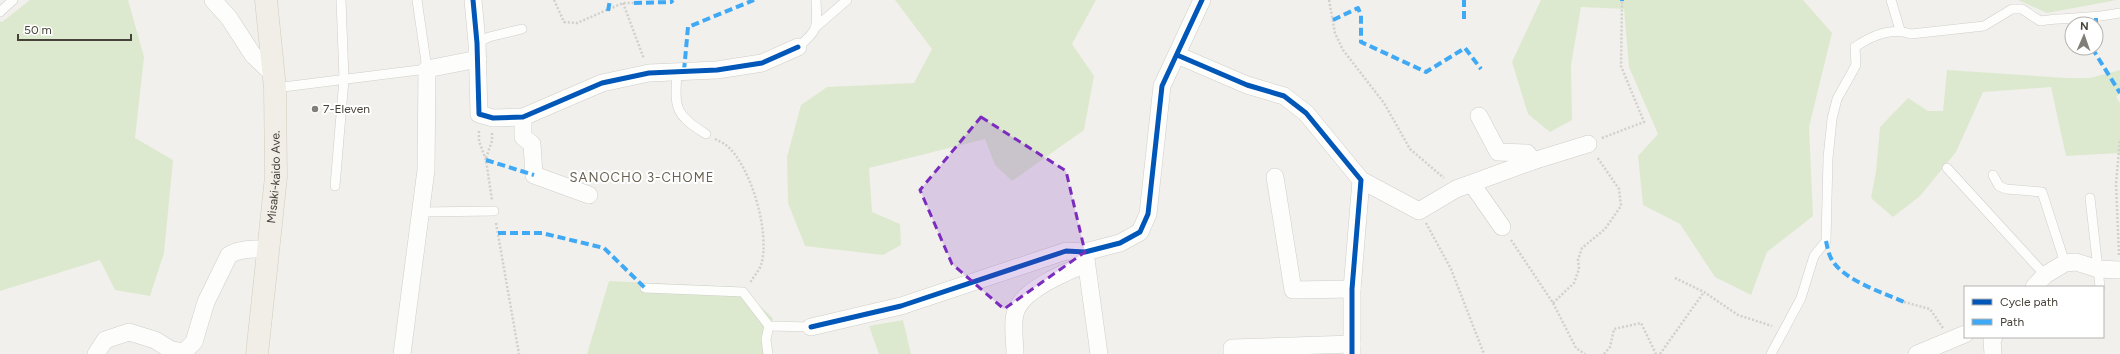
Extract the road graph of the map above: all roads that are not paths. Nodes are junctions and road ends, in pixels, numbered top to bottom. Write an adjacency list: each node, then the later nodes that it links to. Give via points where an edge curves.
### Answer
1 (13, 0): 11 (lane)
2 (213, 0): 22 (street, via 230,18)
3 (266, 0): 22 (main road, Misaki-kaido Ave.)
4 (341, 0): 21 (lane)
5 (417, 0): 19 (lane)
6 (473, 0): 17 (street)
7 (816, 0): 13 (lane)
8 (847, 0): 13 (lane)
9 (1202, 0): 18 (street)
10 (1891, 0): 15 (lane)
11 (0, 12)
12 (2120, 13): 15 (lane, via 2096,18 2064,17 2040,21 2022,10 2012,9 1984,26 1911,34)
13 (817, 26): 16 (lane)
14 (522, 29): 17 (lane, via 489,37)
15 (1900, 30): 61 (lane, via 1868,38 1855,47 1856,65 1837,99 1832,119 1828,158 1826,241 1814,256 1801,298)
16 (798, 46): 20 (street, via 762,63 717,70)
17 (478, 51): 19 (street); 23 (street, via 479,114 493,118)
18 (1177, 54): 31 (street, via 1247,85 1284,96 1306,113); 40 (street, via 1162,86 1148,214 1140,232)
19 (427, 70): 21 (lane); 37 (street, via 426,170)
20 (677, 71): 23 (street, via 649,73 602,83); 25 (lane, via 675,98 678,111 690,124)
21 (344, 79): 22 (lane); 32 (lane)
22 (275, 81): 39 (main road, Misaki-kaido Ave., via 276,177)
23 (523, 116): 34 (street, via 523,137 532,144 534,175)
24 (1479, 116): 27 (street, via 1498,152 1527,153)
25 (706, 134)
26 (1588, 144): 27 (street)
27 (1533, 161): 33 (street)
28 (1947, 168): 44 (lane)
29 (1993, 175): 41 (lane, via 1999,186 2006,189 2042,192)
30 (1275, 177): 47 (street, via 1293,290)
31 (1361, 180): 33 (street, via 1419,211); 47 (street)
32 (335, 186)
33 (1464, 187): 38 (street)
34 (589, 195)
35 (2090, 198): 42 (lane)
36 (494, 211): 37 (lane)
37 (420, 212): 56 (street)
38 (1502, 227)
39 (269, 250): 54 (street, via 252,249 229,255 206,302 194,342 184,352 171,350 155,340 129,332 105,340); 55 (main road, Misaki-kaido Ave.)
40 (1086, 258): 49 (street, via 1066,251 901,306); 58 (street, via 1023,297 1015,313); 59 (street)
41 (2065, 263): 42 (street, via 2076,262); 44 (street)
42 (2098, 269): 43 (street); 45 (lane)
43 (2120, 270)
44 (2039, 281)
45 (2100, 286)
46 (645, 288): 48 (lane, via 743,292)
47 (1352, 288): 52 (street)
48 (769, 326): 49 (lane); 57 (lane, via 766,339)
49 (810, 327)
50 (1964, 335): 53 (street)
51 (1993, 338): 62 (street)
52 (1352, 349): 60 (street, via 1232,348)
53 (1920, 353)
54 (96, 354)
55 (257, 354)
56 (402, 354)
57 (768, 354)
58 (1015, 354)
59 (1099, 354)
60 (1232, 354)
61 (1771, 354)
62 (1993, 354)

